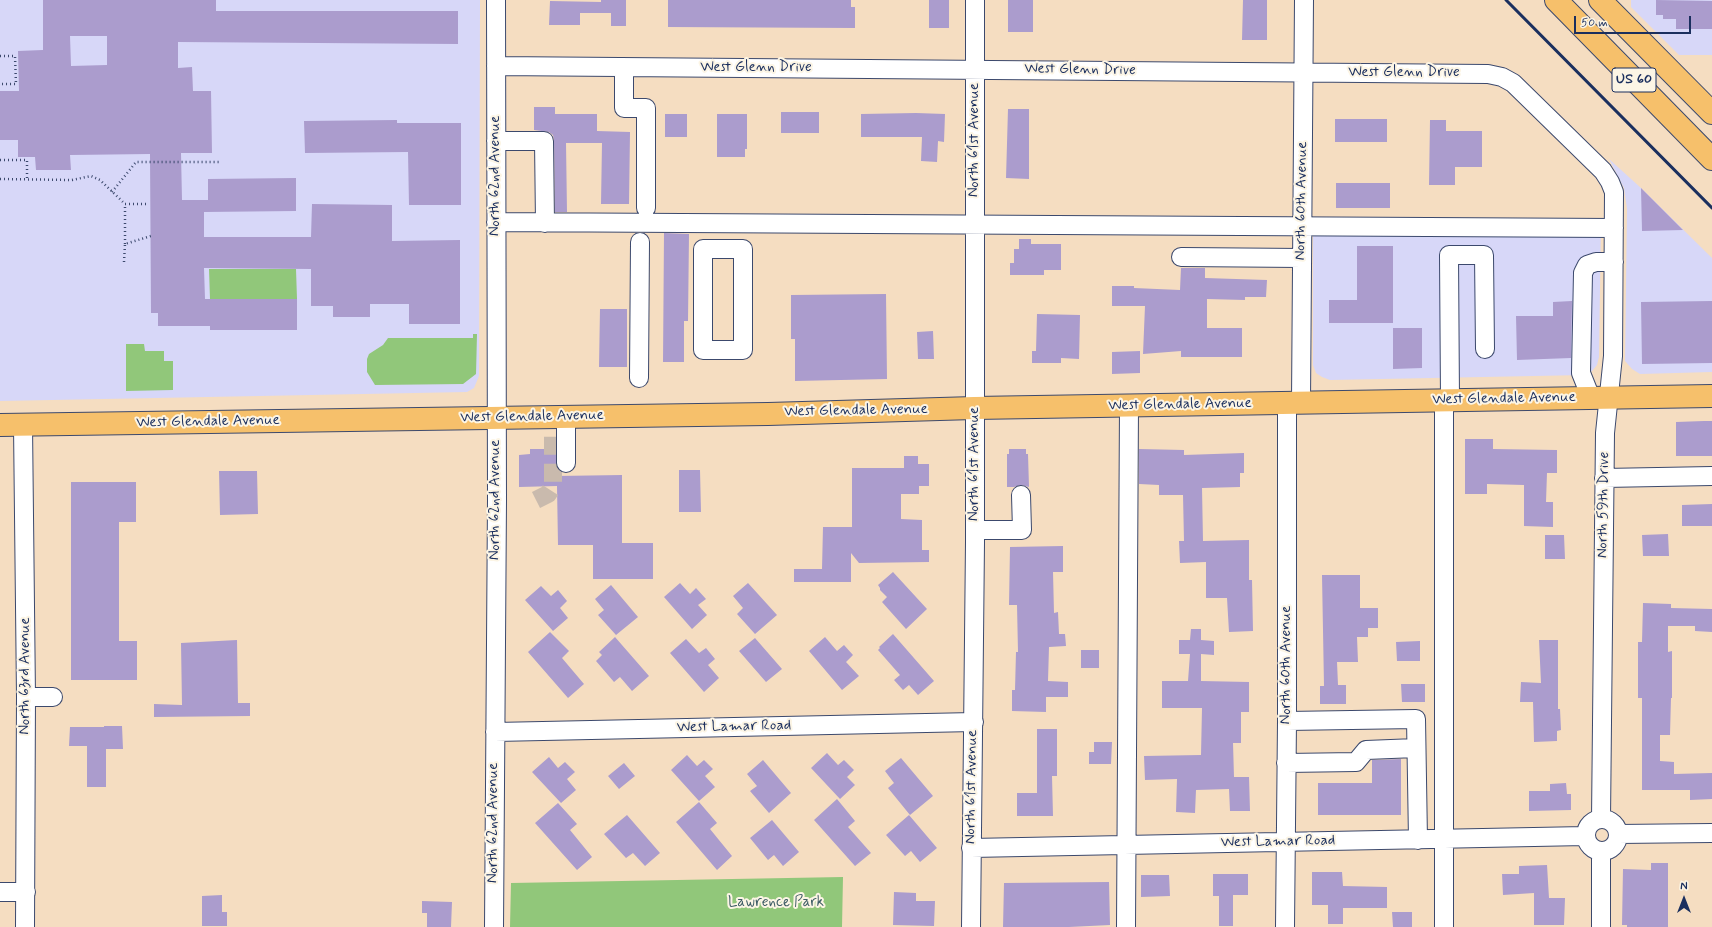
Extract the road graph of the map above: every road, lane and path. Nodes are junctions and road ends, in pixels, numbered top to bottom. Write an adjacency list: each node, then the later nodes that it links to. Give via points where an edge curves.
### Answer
1 (496, 0): 7 (street, North 62nd Avenue)
2 (975, 0): 9 (street, North 61st Avenue)
3 (1304, 0): 10 (street, North 60th Avenue)
4 (1556, 0): 14 (main road, US 60)
5 (1600, 0): 12 (main road, US 60)
6 (0, 56): 11 (path, via 15,56 16,77 16,84)
7 (496, 66): 8 (street, West Glenn Drive); 13 (street, North 62nd Avenue)
8 (624, 67): 9 (street, West Glenn Drive); 23 (street, via 624,108 646,108)
9 (975, 69): 10 (street, West Glenn Drive); 26 (street, North 61st Avenue)
10 (1304, 73): 20 (street, West Glenn Drive, via 1488,74 1502,77 1513,83 1603,171); 27 (street, North 60th Avenue)
11 (0, 84)
12 (1712, 113)
13 (496, 141): 24 (street, North 62nd Avenue); 25 (street, via 544,141)
14 (1712, 159)
15 (0, 160): 18 (path, via 27,160)
16 (220, 162): 19 (path, via 136,162)
17 (0, 179): 18 (path)
18 (27, 180): 19 (path, via 72,180 92,176)
19 (112, 192): 21 (path)
20 (1614, 192): 28 (street, North 59th Drive)
21 (125, 204): 22 (path); 31 (path)
22 (148, 204)
23 (646, 208)
24 (496, 222): 25 (street); 46 (street, North 62nd Avenue)
25 (545, 223): 26 (street)
26 (974, 225): 27 (street); 44 (street, North 61st Avenue)
27 (1302, 227): 28 (street); 34 (street, North 60th Avenue)
28 (1614, 228): 36 (street, North 59th Drive)
29 (151, 236): 31 (path)
30 (640, 242): 38 (street)
31 (125, 244): 35 (path)
32 (703, 249): 32 (street, via 703,350 743,350 744,249)
33 (1181, 257): 34 (street)
34 (1302, 258): 42 (street, North 60th Avenue)
35 (124, 262)
36 (1614, 262): 40 (street, North 59th Drive, via 1613,356); 40 (street, via 1587,265 1582,273 1581,373)
37 (1485, 349): 41 (street, via 1484,255 1449,255)
38 (639, 378)
39 (1712, 396): 40 (main road, West Glendale Avenue)
40 (1600, 398): 41 (main road, West Glendale Avenue); 51 (street, North 59th Drive, via 1605,424)
41 (1447, 400): 42 (main road, West Glendale Avenue); 66 (street)
42 (1294, 402): 43 (main road, West Glendale Avenue); 56 (street, North 60th Avenue)
43 (1129, 406): 44 (main road, West Glendale Avenue); 68 (street)
44 (974, 408): 45 (main road, West Glendale Avenue); 53 (street, North 61st Avenue)
45 (566, 416): 46 (main road, West Glendale Avenue); 49 (street)
46 (496, 417): 47 (main road, West Glendale Avenue); 58 (street, North 62nd Avenue)
47 (23, 425): 48 (main road, West Glendale Avenue); 54 (street, North 63rd Avenue)
48 (0, 426)
49 (566, 463)
50 (1712, 476): 51 (street)
51 (1604, 478): 61 (street, North 59th Drive)
52 (1021, 496): 53 (street, via 1022,530)
53 (975, 530): 57 (street, North 61st Avenue)
54 (26, 697): 55 (street); 72 (street, North 63rd Avenue)
55 (53, 697)
56 (1287, 721): 59 (street, via 1416,719); 60 (street, North 60th Avenue)
57 (974, 722): 58 (street, West Lamar Road); 69 (street, North 61st Avenue)
58 (495, 732): 74 (street, North 62nd Avenue)
59 (1416, 748): 60 (street, via 1366,750 1356,762); 65 (street)
60 (1286, 763): 67 (street, North 60th Avenue)
61 (1601, 818): 63 (street, via 1611,821); 64 (street, via 1587,827)
62 (1712, 833): 63 (street)
63 (1618, 834): 70 (street, via 1615,844)
64 (1585, 836): 66 (street, West Lamar Road); 70 (street, via 1589,845)
65 (1418, 840): 66 (street, West Lamar Road); 67 (street, West Lamar Road)
66 (1444, 840): 78 (street)
67 (1285, 842): 68 (street, West Lamar Road); 77 (street, North 60th Avenue)
68 (1127, 845): 69 (street, West Lamar Road); 76 (street)
69 (971, 848): 75 (street, North 61st Avenue)
70 (1601, 851): 79 (street)
71 (0, 892): 72 (street)
72 (26, 892): 73 (street, North 63rd Avenue)
73 (26, 927)
74 (494, 927)
75 (971, 927)
76 (1126, 927)
77 (1285, 927)
78 (1444, 927)
79 (1600, 927)

